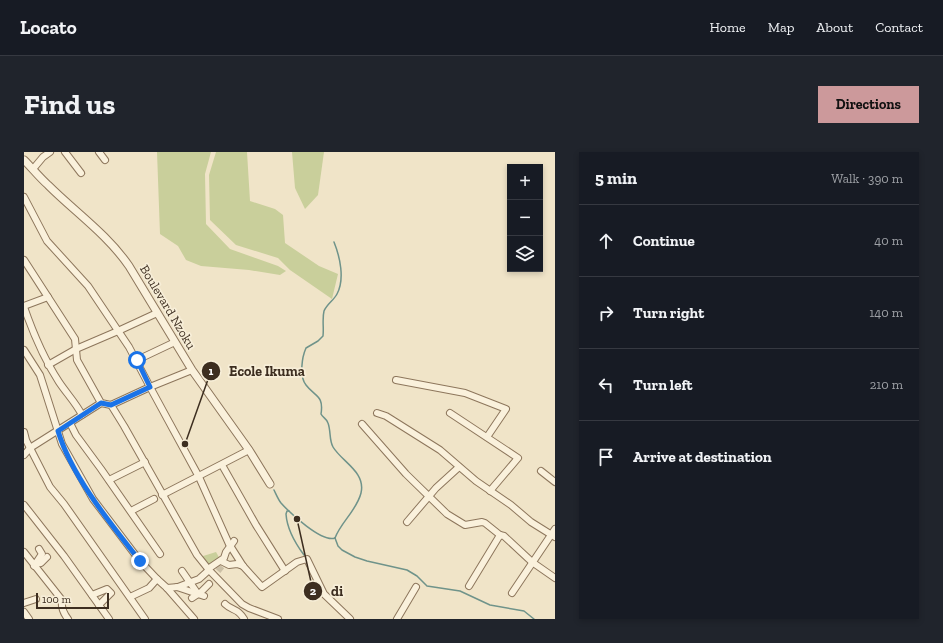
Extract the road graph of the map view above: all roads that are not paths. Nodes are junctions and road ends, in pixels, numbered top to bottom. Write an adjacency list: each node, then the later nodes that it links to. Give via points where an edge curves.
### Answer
1 (50, 152): 6 (street)
2 (65, 152): 7 (street)
3 (99, 152): 5 (street)
4 (24, 160): 6 (street, Boulevard Nzoku)
5 (105, 160)
6 (33, 169): 12 (street, Boulevard Nzoku, via 118,250)
7 (81, 173)
8 (24, 197): 13 (street, via 47,241 88,286)
9 (24, 260): 10 (street)
10 (48, 297): 11 (street); 15 (street, via 76,339)
11 (24, 306): 18 (street)
12 (157, 313): 13 (street); 14 (street, Boulevard Nzoku)
13 (118, 332): 15 (street); 17 (street)
14 (175, 342): 17 (street); 19 (street, Boulevard Nzoku)
15 (76, 349): 18 (street); 22 (street, via 77,360)
16 (24, 350): 29 (street, via 40,375)
17 (137, 360): 21 (street)
18 (48, 365): 26 (street)
19 (192, 370): 21 (street); 33 (street, Boulevard Nzoku)
20 (396, 380): 31 (street, via 465,393 506,409)
21 (150, 387): 23 (street); 39 (street)
22 (101, 403): 23 (street); 26 (street)
23 (111, 405): 35 (street)
24 (377, 413): 37 (street, via 440,450)
25 (450, 413): 31 (street)
26 (82, 415): 27 (street)
27 (70, 423): 29 (street); 40 (street)
28 (362, 424): 45 (street)
29 (58, 431): 32 (street); 68 (street, via 68,456 93,499 140,561)
30 (24, 432): 32 (street)
31 (487, 436): 43 (street, via 518,458)
32 (30, 448): 34 (street); 69 (street, via 50,487)
33 (249, 450): 36 (street); 42 (street, Boulevard Nzoku)
34 (24, 455)
35 (145, 462): 40 (street); 44 (street)
36 (222, 464): 39 (street); 66 (street)
37 (459, 467): 43 (street); 45 (street)
38 (541, 471): 41 (street)
39 (199, 477): 44 (street); 52 (street)
40 (109, 480): 48 (street)
41 (555, 482)
42 (270, 484)
43 (490, 491): 50 (street, via 531,522)
44 (163, 495): 63 (street, via 197,555)
45 (429, 497): 49 (street); 51 (street, via 460,523 468,525 482,522)
46 (154, 499): 48 (street)
47 (24, 504): 81 (street)
48 (131, 511): 57 (street)
49 (407, 522)
50 (554, 533): 59 (street)
51 (500, 535): 59 (street); 72 (street)
52 (226, 536): 53 (street); 56 (street)
53 (232, 543): 56 (street); 62 (street)
54 (39, 549): 61 (street, via 42,554)
55 (24, 552): 61 (street)
56 (226, 552): 60 (street)
57 (160, 554)
58 (47, 557): 61 (street)
59 (532, 562): 67 (street); 79 (street)
60 (223, 563): 62 (street); 63 (street); 65 (street)
61 (35, 565): 92 (street, via 62,600 64,614)
62 (243, 566): 66 (street, via 262,587)
63 (209, 570): 70 (street, via 199,579); 89 (street)
64 (182, 571): 70 (street)
65 (228, 571)
66 (285, 571): 98 (street, via 297,562 307,559 324,594)
67 (555, 578)
68 (157, 579): 75 (street); 83 (street, via 149,588)
69 (119, 581): 76 (street); 83 (street)
70 (190, 582): 73 (street); 77 (street); 82 (street)
71 (209, 584): 82 (street)
72 (469, 586)
73 (177, 587): 75 (street); 77 (street)
74 (416, 587): 99 (street)
75 (167, 588): 80 (street)
76 (108, 589): 78 (street); 87 (street, via 111,593)
77 (186, 590): 80 (street); 82 (street)
78 (100, 593): 81 (street); 87 (street)
79 (512, 593)
80 (173, 594): 95 (street)
81 (92, 595): 87 (street)
82 (200, 595): 84 (street)
83 (130, 597): 94 (street)
84 (192, 598)
85 (36, 599): 86 (street)
86 (24, 603)
87 (100, 604): 93 (street)
88 (225, 604): 96 (street, via 240,612)
89 (249, 608): 96 (street); 97 (street)
90 (24, 612): 91 (street)
91 (29, 619)
92 (68, 619)
93 (109, 619)
94 (145, 619)
95 (194, 619)
96 (245, 619)
97 (278, 619)
98 (350, 619)
99 (397, 619)

